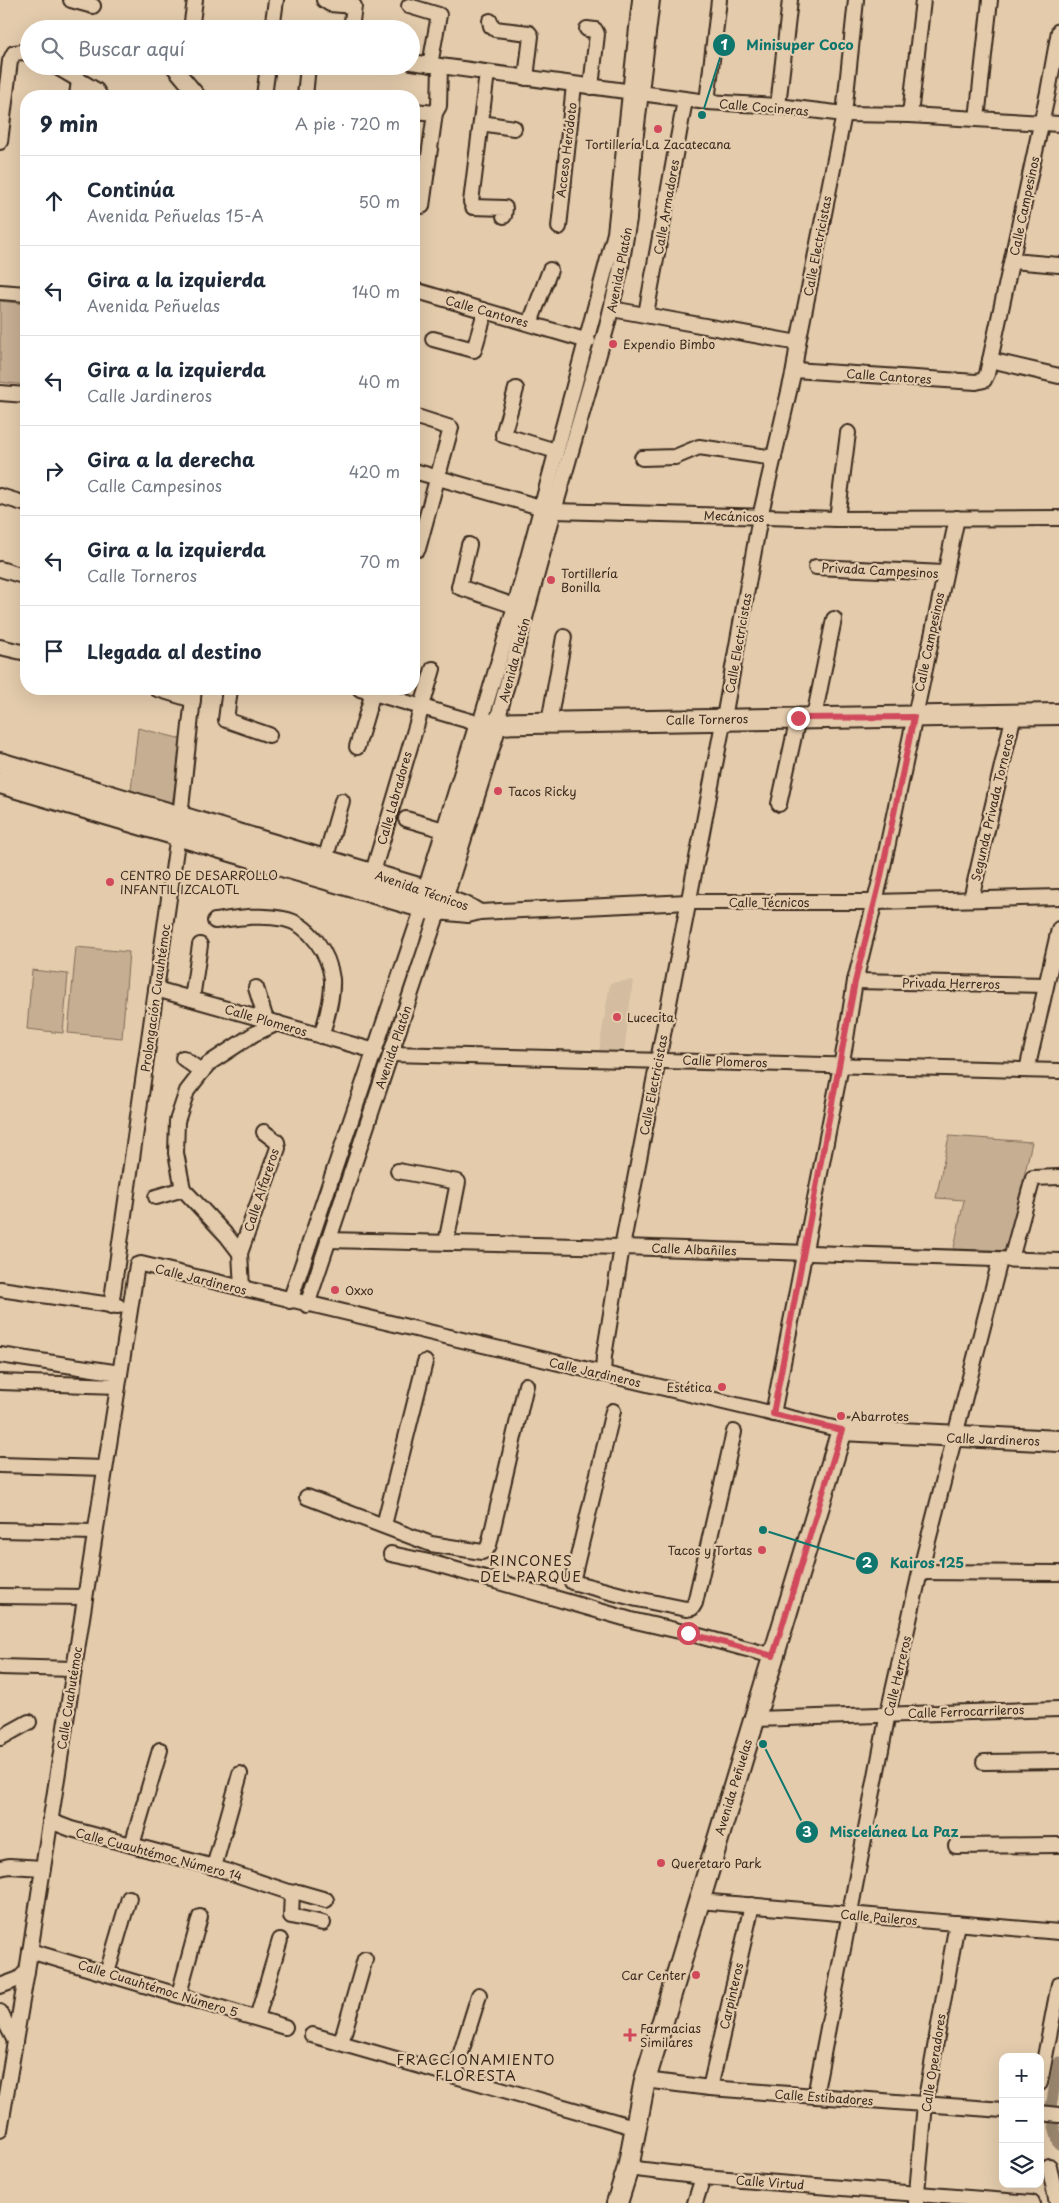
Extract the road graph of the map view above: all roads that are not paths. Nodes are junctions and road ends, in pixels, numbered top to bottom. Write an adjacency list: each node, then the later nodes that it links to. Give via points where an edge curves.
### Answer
1 (73, 0): 12 (street)
2 (195, 0): 14 (street)
3 (276, 0): 15 (street)
4 (324, 0): 16 (street, via 330,4 354,6)
5 (640, 0): 37 (street, Avenida Platón)
6 (652, 0): 37 (street, Avenida Platón)
7 (719, 0): 39 (street)
8 (790, 0): 40 (street)
9 (856, 0): 43 (street, Calle Electricistas)
10 (923, 0): 44 (street)
11 (990, 0): 45 (street)
12 (93, 6)
13 (409, 6): 22 (street, via 440,15)
14 (193, 20)
15 (273, 20)
16 (352, 20)
17 (490, 21): 28 (street, via 495,29 529,33 531,36)
18 (587, 29): 31 (street, via 595,30 597,34)
19 (1059, 30): 47 (street, Calle Campesinos)
20 (20, 52): 50 (street, via 14,53 10,62)
21 (420, 64): 22 (street, Calle Cocineras)
22 (435, 66): 23 (street, Calle Cocineras); 42 (street, via 439,106)
23 (488, 73): 28 (street, Calle Cocineras); 46 (street)
24 (70, 75): 29 (street)
25 (188, 75): 34 (street)
26 (267, 75): 35 (street)
27 (307, 75): 36 (street)
28 (526, 78): 30 (street, Calle Cocineras)
29 (79, 80): 32 (street); 33 (street)
30 (574, 85): 31 (street, Calle Cocineras); 55 (street, Acceso Heródoto)
31 (591, 87): 37 (street, Calle Cocineras)
32 (78, 90)
33 (96, 90)
34 (195, 90)
35 (265, 90)
36 (306, 90)
37 (635, 91): 38 (street, Calle Cocineras); 62 (street, Avenida Platón, via 629,219); 67 (street, Avenida Platón, via 615,233)
38 (685, 100): 39 (street, Calle Cocineras); 64 (street, Calle Armadores)
39 (707, 102): 40 (street, Calle Cocineras)
40 (778, 106): 43 (street, Calle Cocineras)
41 (420, 112): 42 (street)
42 (435, 113): 51 (street)
43 (844, 114): 44 (street, Calle Cocineras); 68 (street, Calle Electricistas)
44 (910, 114): 45 (street, Calle Cocineras)
45 (978, 119): 47 (street, Calle Cocineras)
46 (481, 123): 49 (street); 54 (street, via 472,206)
47 (1041, 123): 48 (street, Calle Cocineras); 56 (street, Calle Campesinos)
48 (1059, 124)
49 (514, 128)
50 (0, 142)
51 (420, 184)
52 (420, 195): 53 (street)
53 (422, 206)
54 (504, 212)
55 (559, 220)
56 (1012, 261): 57 (street); 69 (street, Calle Campesinos)
57 (1059, 265)
58 (550, 270): 65 (street)
59 (0, 292): 61 (street)
60 (420, 292): 63 (street, Calle Cantores)
61 (20, 294)
62 (612, 309): 64 (street); 85 (street, Avenida Platón)
63 (485, 312): 65 (street, Calle Cantores); 66 (street, via 474,350)
64 (646, 314): 68 (street)
65 (530, 323): 67 (street, Calle Cantores)
66 (433, 339)
67 (588, 341): 78 (street, Avenida Platón)
68 (798, 343): 70 (street, Calle Electricistas)
69 (990, 360): 71 (street); 72 (street, Calle Campesinos)
70 (794, 370): 72 (street, Calle Cantores); 80 (street, Calle Electricistas)
71 (1059, 376)
72 (984, 380)
73 (516, 389): 78 (street, via 503,435)
74 (0, 393): 75 (street)
75 (20, 395)
76 (420, 418): 82 (street, via 451,428)
77 (848, 433): 89 (street)
78 (556, 451): 85 (street, Avenida Platón)
79 (642, 458): 80 (street, via 675,457 699,448)
80 (774, 458): 86 (street, Calle Electricistas)
81 (420, 473): 82 (street, Mecánicos)
82 (437, 477): 85 (street, Mecánicos); 90 (street)
83 (0, 496): 84 (street)
84 (20, 502)
85 (548, 510): 86 (street, Mecánicos); 96 (street, Avenida Platón); 113 (street, Avenida Platón)
86 (760, 517): 89 (street, Mecánicos); 111 (street, Calle Electricistas)
87 (957, 518): 88 (street, Mecánicos); 89 (street, Mecánicos); 94 (street, Calle Campesinos)
88 (1059, 518)
89 (837, 519)
90 (420, 541)
91 (469, 545): 96 (street, via 459,587)
92 (816, 567): 94 (street, Privada Campesinos)
93 (0, 568): 95 (street)
94 (944, 573): 110 (street, Calle Campesinos)
95 (20, 574)
96 (515, 606): 113 (street, Avenida Platón)
97 (834, 619): 109 (street)
98 (564, 637): 112 (street)
99 (0, 647): 100 (street)
100 (20, 652)
101 (433, 669): 106 (street, Calle Labradores)
102 (194, 695): 121 (street, Prolongación Cuauhtémoc)
103 (229, 695): 114 (street, via 226,720)
104 (368, 695): 115 (street)
105 (384, 695): 106 (street, Calle Torneros)
106 (421, 707): 113 (street, Calle Torneros); 124 (street, Calle Labradores)
107 (1014, 714): 108 (street, Calle Torneros); 110 (street, Calle Torneros); 126 (street, Segunda Privada Torneros)
108 (1059, 714)
109 (806, 717): 110 (street, Calle Torneros); 111 (street, Calle Torneros); 119 (street)
110 (914, 717): 129 (street, Calle Campesinos)
111 (724, 718): 112 (street, Calle Torneros); 128 (street, Calle Electricistas)
112 (549, 723): 113 (street, Calle Torneros)
113 (488, 724): 122 (street, Avenida Platón); 127 (street, Avenida Platón)
114 (269, 735)
115 (356, 747)
116 (0, 763): 121 (street, Avenida Técnicos)
117 (0, 783): 121 (street, Avenida Técnicos)
118 (342, 801): 123 (street)
119 (779, 804)
120 (406, 819): 122 (street, Calle Labradores)
121 (179, 826): 123 (street, Avenida Técnicos); 124 (street, Avenida Técnicos); 137 (street, Prolongación Cuauhtémoc)
122 (447, 831): 127 (street, Avenida Platón)
123 (326, 860): 124 (street, Avenida Técnicos)
124 (370, 882): 127 (street, Avenida Técnicos)
125 (1059, 897): 126 (street, Calle Técnicos)
126 (971, 899): 129 (street, Calle Técnicos)
127 (434, 901): 130 (street, Avenida Técnicos, via 468,915); 141 (street, Avenida Platón); 142 (street, Avenida Platón)
128 (688, 902): 129 (street, Calle Técnicos); 130 (street, Calle Técnicos); 144 (street, Calle Electricistas)
129 (875, 902): 134 (street, Calle Campesinos)
130 (480, 912)
131 (215, 921): 140 (street, via 259,917 286,919 308,932 324,953 332,979 329,1012)
132 (1059, 929): 135 (street)
133 (200, 945): 138 (street)
134 (855, 982): 135 (street, Privada Herreros); 145 (street, Calle Campesinos)
135 (1046, 985): 146 (street)
136 (256, 988): 139 (street)
137 (156, 989): 138 (street, Calle Plomeros); 166 (street, Prolongación Cuauhtémoc)
138 (192, 999): 139 (street, Calle Plomeros)
139 (272, 1022): 140 (street, Calle Plomeros); 148 (street, via 208,1064)
140 (321, 1036): 141 (street, Calle Plomeros)
141 (375, 1051): 164 (street, Avenida Platón)
142 (390, 1054): 144 (street, Calle Plomeros); 154 (street, Avenida Platón)
143 (183, 1058): 148 (street)
144 (659, 1060): 145 (street, Calle Plomeros); 156 (street, Calle Electricistas)
145 (840, 1064): 146 (street, Calle Plomeros); 157 (street, Calle Campesinos)
146 (1027, 1070): 147 (street, Calle Plomeros)
147 (1059, 1071)
148 (202, 1072): 152 (street, via 188,1090 177,1121 176,1153)
149 (264, 1132): 158 (street, Calle Alfareros, via 278,1148)
150 (398, 1171): 155 (street, via 458,1182)
151 (1059, 1178): 159 (street, Calle Herreros, via 1033,1178)
152 (183, 1189): 153 (street); 158 (street)
153 (156, 1197)
154 (328, 1240): 155 (street, Calle Albañiles); 165 (street, Avenida Platón)
155 (446, 1243): 156 (street, Calle Albañiles)
156 (622, 1246): 157 (street, Calle Albañiles); 170 (street, Calle Electricistas)
157 (804, 1253): 159 (street, Calle Albañiles); 175 (street, Calle Campesinos)
158 (240, 1254): 162 (street)
159 (1006, 1260): 160 (street, Calle Albañiles); 178 (street, Calle Herreros)
160 (1059, 1261)
161 (136, 1266): 162 (street, Calle Jardineros, via 141,1264); 167 (street, Calle Cuahutémoc)
162 (242, 1288): 164 (street, Calle Jardineros)
163 (0, 1289): 166 (street)
164 (290, 1301): 165 (street, Calle Jardineros)
165 (307, 1305): 170 (street, Calle Jardineros)
166 (111, 1306): 167 (street)
167 (130, 1307): 171 (street, Calle Cuahutémoc)
168 (0, 1355): 171 (street)
169 (425, 1362): 183 (street)
170 (603, 1374): 175 (street, Calle Jardineros)
171 (119, 1380): 172 (street); 181 (street, Calle Cuahutémoc)
172 (0, 1382)
173 (526, 1385): 186 (street, via 489,1545 482,1552)
174 (613, 1411): 192 (street, via 572,1582)
175 (773, 1414): 176 (street, Calle Jardineros)
176 (842, 1430): 178 (street, Calle Jardineros); 196 (street, Avenida Peñuelas)
177 (734, 1432): 194 (street, via 695,1603 686,1609)
178 (956, 1437): 179 (street, Calle Jardineros); 189 (street, Calle Herreros)
179 (1059, 1441)
180 (0, 1465): 181 (street)
181 (105, 1468): 185 (street, Calle Cuahutémoc)
182 (307, 1498): 183 (street)
183 (384, 1525): 186 (street)
184 (0, 1530): 185 (street)
185 (95, 1532): 193 (street, Calle Cuahutémoc)
186 (438, 1546): 188 (street)
187 (391, 1554): 188 (street)
188 (435, 1564): 195 (street)
189 (920, 1572): 190 (street); 200 (street, Calle Herreros)
190 (1059, 1573)
191 (0, 1596): 193 (street)
192 (622, 1596): 194 (street); 195 (street)
193 (85, 1597): 198 (street, Calle Cuahutémoc)
194 (637, 1599): 195 (street)
195 (625, 1618): 196 (street)
196 (773, 1656): 201 (street, Avenida Peñuelas)
197 (0, 1667): 198 (street)
198 (74, 1669): 208 (street, Calle Cuahutémoc)
199 (1059, 1708): 200 (street, Calle Ferrocarrileros)
200 (888, 1713): 201 (street, Calle Ferrocarrileros); 220 (street, Calle Herreros)
201 (754, 1719): 218 (street, Avenida Peñuelas)
202 (29, 1722): 203 (street)
203 (0, 1738)
204 (160, 1750): 209 (street)
205 (1059, 1761): 206 (street)
206 (984, 1762)
207 (240, 1774): 212 (street)
208 (50, 1821): 209 (street, Calle Cuauhtémoc Número 14, via 71,1830); 214 (street, Calle Cuahutémoc)
209 (132, 1845): 212 (street, Calle Cuauhtémoc Número 14)
210 (1059, 1845): 211 (street)
211 (956, 1846)
212 (214, 1867): 215 (street, Calle Cuauhtémoc Número 14)
213 (0, 1868): 214 (street)
214 (43, 1868): 226 (street, Calle Cuahutémoc)
215 (292, 1893): 217 (street, Calle Cuauhtémoc Número 14); 222 (street, via 291,1916)
216 (129, 1898): 229 (street)
217 (326, 1900)
218 (699, 1901): 219 (street, Calle Paileros); 242 (street, Avenida Peñuelas)
219 (752, 1905): 220 (street, Calle Paileros); 243 (street, Carpinteros)
220 (848, 1914): 223 (street, Calle Paileros); 244 (street, Calle Herreros)
221 (200, 1917): 232 (street)
222 (323, 1923)
223 (957, 1923): 224 (street, Calle Paileros); 245 (street, Calle Operadores)
224 (1059, 1932)
225 (280, 1940): 235 (street)
226 (30, 1951): 228 (street, Calle Cuahutémoc); 229 (street, Calle Cuauhtémoc Número 5)
227 (365, 1959): 239 (street)
228 (27, 1971): 231 (street, via 19,1979); 238 (street, Calle Cuahutémoc)
229 (107, 1973): 232 (street, Calle Cuauhtémoc Número 5)
230 (1059, 1984): 240 (street)
231 (0, 1986)
232 (179, 1994): 235 (street, Calle Cuauhtémoc Número 5)
233 (479, 1996): 241 (street)
234 (0, 2012): 238 (street)
235 (257, 2018): 236 (street, Calle Cuauhtémoc Número 5)
236 (285, 2027)
237 (312, 2035): 239 (street)
238 (15, 2041): 246 (street, Calle Cuahutémoc)
239 (341, 2043): 241 (street)
240 (1044, 2062)
241 (454, 2075): 250 (street)
242 (645, 2080): 243 (street, Calle Estibadores); 250 (street, Avenida Peñuelas)
243 (710, 2088): 244 (street, Calle Estibadores)
244 (815, 2096): 245 (street, Calle Estibadores)
245 (925, 2104): 247 (street, Calle Estibadores); 255 (street, Calle Operadores)
246 (2, 2108): 251 (street, Calle Cuahutémoc)
247 (999, 2110)
248 (1044, 2113): 249 (street)
249 (1058, 2115)
250 (637, 2128): 253 (street, Avenida Peñuelas)
251 (0, 2130)
252 (1049, 2166): 259 (street)
253 (628, 2168): 254 (street, Calle Virtud); 256 (street, Avenida Peñuelas)
254 (703, 2177): 255 (street, Calle Virtud); 257 (street)
255 (918, 2198): 258 (street, Calle Virtud)
256 (617, 2203)
257 (696, 2203)
258 (1032, 2203)
259 (1057, 2203)

